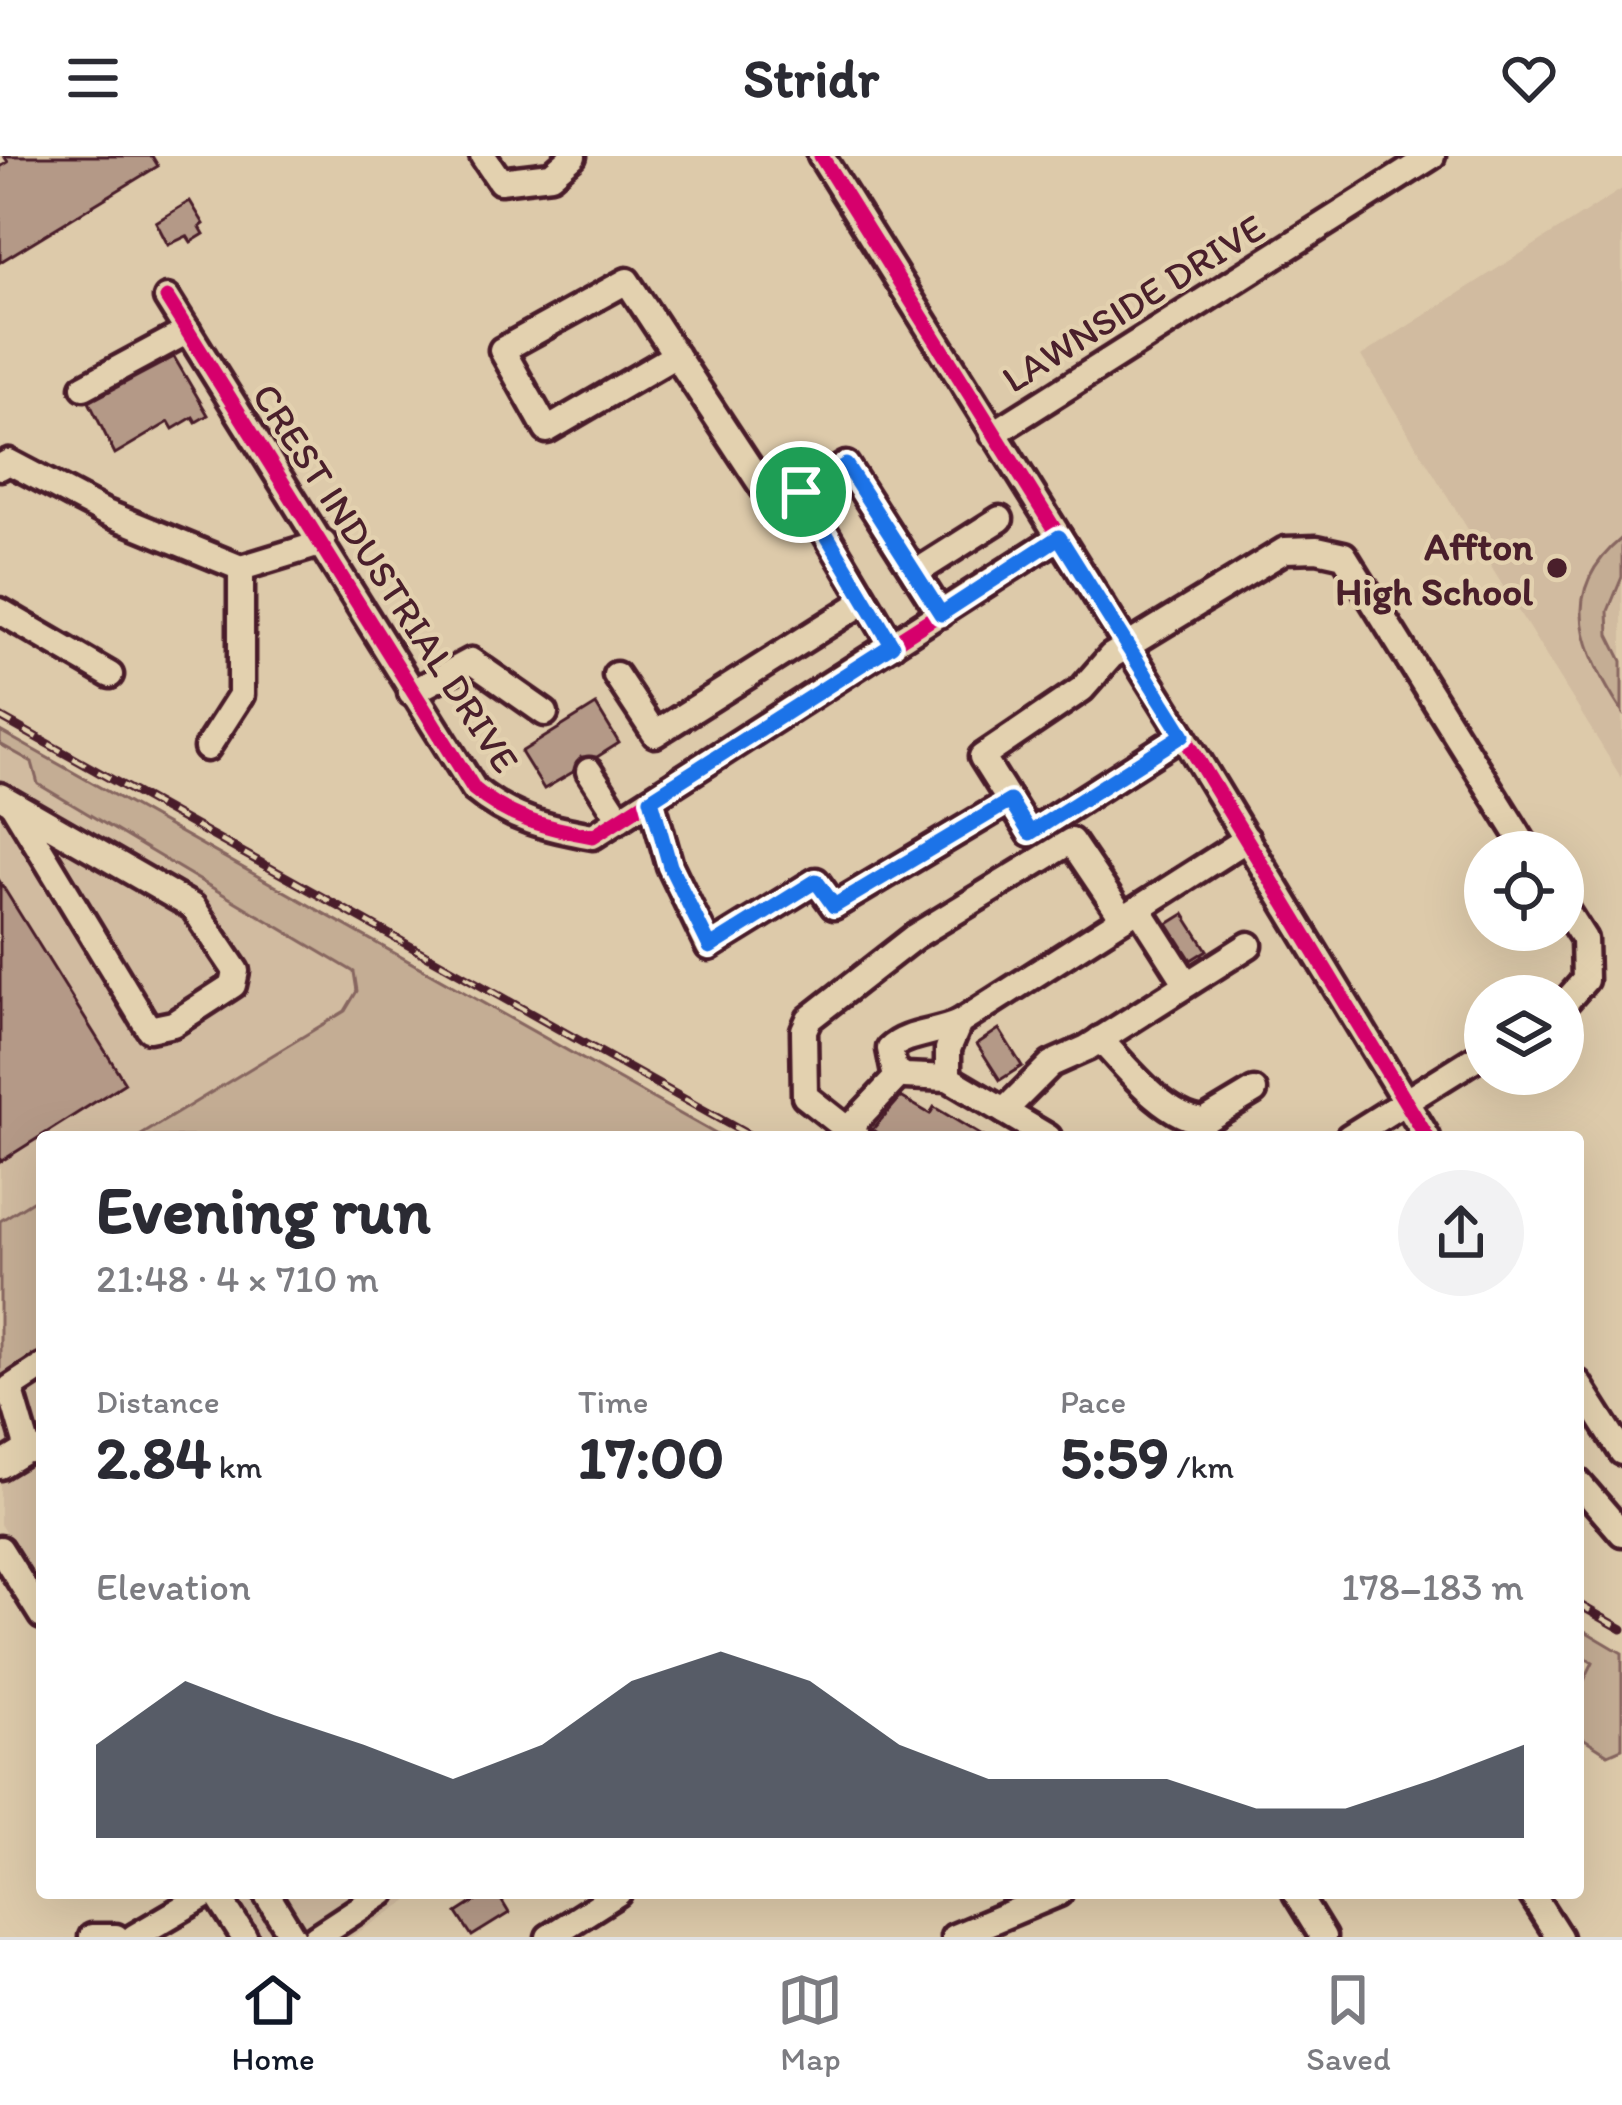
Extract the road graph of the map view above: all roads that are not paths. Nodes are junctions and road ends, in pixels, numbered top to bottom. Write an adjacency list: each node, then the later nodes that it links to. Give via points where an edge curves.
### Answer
1 (483, 156): 2 (street, via 500,181 551,176)
2 (574, 156)
3 (820, 156): 9 (street)
4 (1432, 156): 9 (street, LAWNSIDE DRIVE)
5 (167, 298): 6 (street, CREST INDUSTRIAL DRIVE)
6 (188, 331): 8 (street); 14 (street, CREST INDUSTRIAL DRIVE)
7 (676, 355): 7 (street, via 627,281 502,350 548,430); 11 (street, via 764,489 779,502)
8 (84, 387)
9 (994, 434): 13 (street)
10 (0, 467): 15 (street, via 9,463)
11 (801, 492): 16 (street, via 846,465); 17 (street)
12 (1000, 519): 16 (street)
13 (1059, 537): 19 (street); 21 (street)
14 (322, 543): 15 (street); 24 (street, CREST INDUSTRIAL DRIVE)
15 (241, 568): 27 (street, via 241,694)
16 (915, 573): 19 (street)
17 (865, 601): 20 (street); 23 (street, via 655,734)
18 (0, 611): 22 (street)
19 (941, 614): 20 (street)
20 (892, 645): 29 (street)
21 (1128, 647): 26 (street); 31 (street, via 982,757); 33 (street, via 1285,550 1344,555)
22 (110, 675)
23 (616, 675)
24 (411, 692): 25 (street, via 471,661); 32 (street, CREST INDUSTRIAL DRIVE, via 474,789 496,807 527,823 593,836)
25 (545, 712)
26 (1183, 735): 31 (street, via 1030,833); 34 (street)
27 (207, 748)
28 (589, 771): 32 (street)
29 (651, 799): 31 (street, via 670,866 710,947 816,881 834,906); 32 (street)
30 (6, 800): 30 (street, via 194,907 236,971 233,985 173,1024 149,1029)
31 (1010, 801)
32 (620, 819)
33 (1516, 831)
34 (1247, 839): 35 (street); 46 (street)
35 (1131, 913): 39 (street); 40 (street); 49 (street, via 1071,842 852,982 804,1030 805,1096)
36 (1584, 939): 38 (street)
37 (1249, 945): 39 (street)
38 (1584, 981)
39 (1187, 984): 41 (street)
40 (959, 1023): 43 (street, via 896,1042 890,1058); 44 (street)
41 (1100, 1039): 47 (street, via 1051,1064); 48 (street, via 1152,1093)
42 (1464, 1065): 46 (street)
43 (899, 1075): 44 (street); 50 (street)
44 (948, 1078): 47 (street)
45 (1254, 1090): 48 (street)
46 (1405, 1101): 52 (street); 53 (street)
47 (1004, 1112): 51 (street)
48 (1207, 1129)
49 (849, 1131)
50 (854, 1131)
51 (1037, 1131)
52 (1358, 1131)
53 (1423, 1131)
54 (36, 1371): 56 (street, via 10,1388)
55 (1584, 1392): 57 (street)
56 (35, 1450): 58 (street)
57 (1622, 1452)
58 (0, 1466)
59 (1584, 1489): 60 (street)
60 (1622, 1533)
61 (0, 1549): 62 (street)
62 (36, 1606)
63 (202, 1899): 73 (street)
64 (217, 1899): 74 (street)
65 (270, 1899): 75 (street)
66 (374, 1899): 76 (street)
67 (609, 1899): 77 (street)
68 (1045, 1899): 78 (street)
69 (1299, 1899): 79 (street)
70 (1535, 1899): 80 (street)
71 (92, 1937): 72 (street)
72 (116, 1937)
73 (134, 1937)
74 (244, 1937)
75 (293, 1937)
76 (316, 1937)
77 (549, 1937)
78 (954, 1937)
79 (1323, 1937)
80 (1559, 1937)

